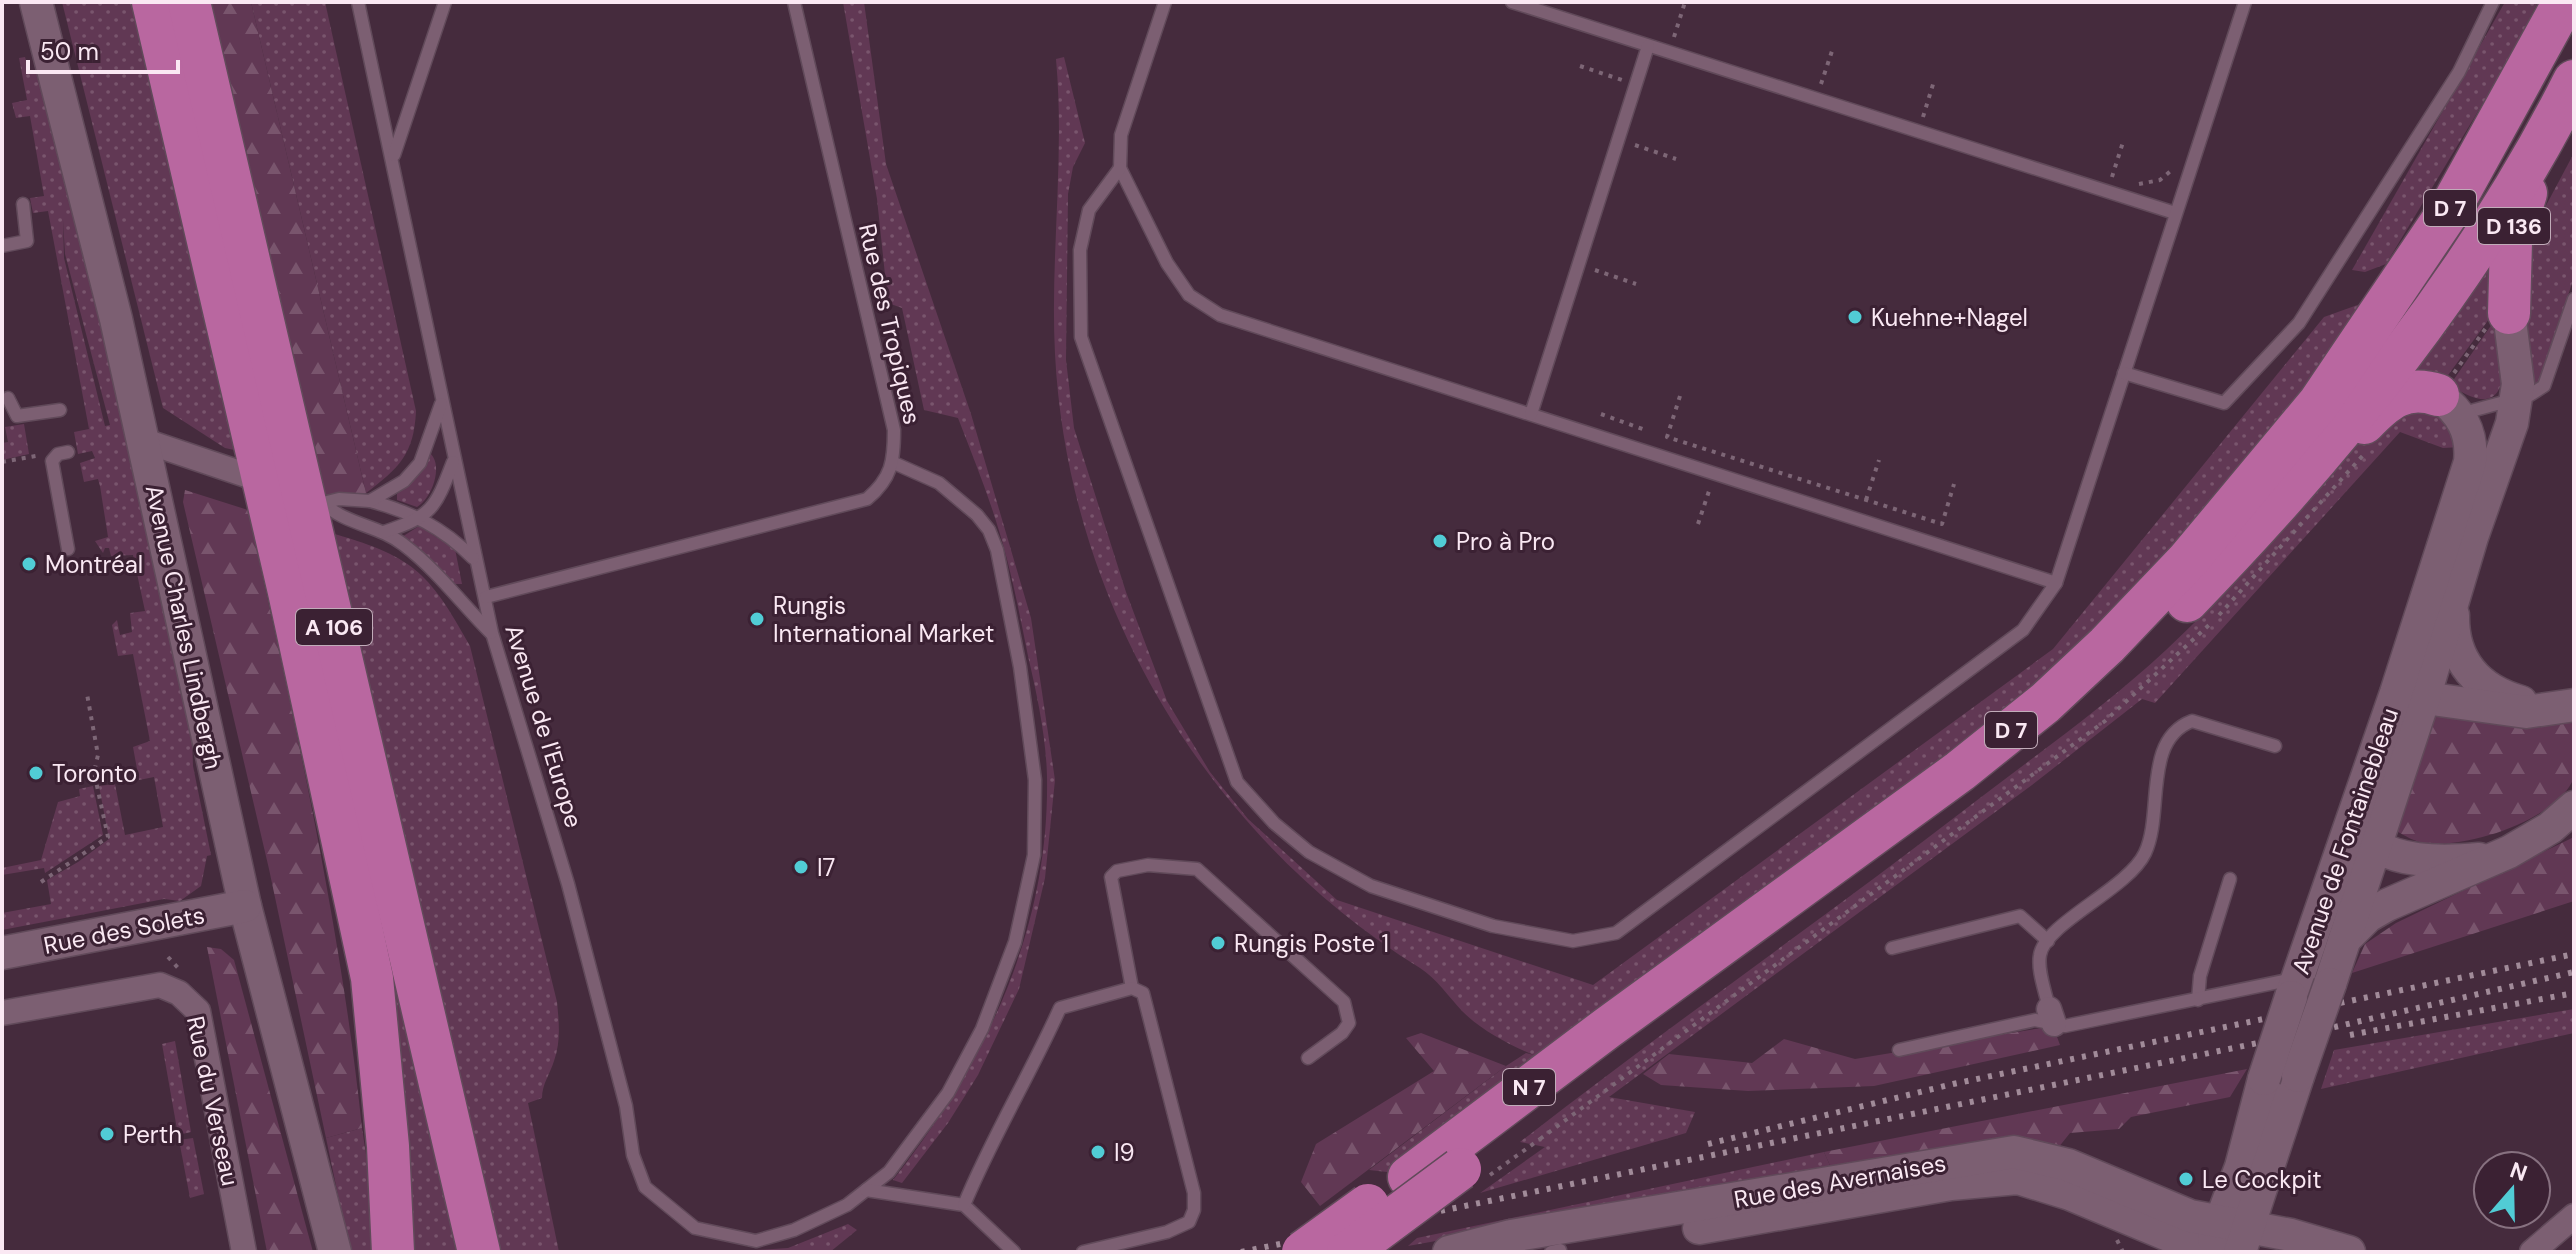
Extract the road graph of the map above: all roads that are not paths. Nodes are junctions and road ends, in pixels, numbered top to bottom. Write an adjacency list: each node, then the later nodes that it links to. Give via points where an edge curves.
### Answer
1 (36, 2): 32 (main road, Avenue Charles Lindbergh)
2 (153, 2): 76 (highway, A 106, via 372,978)
3 (189, 2): 77 (highway, A 106)
4 (358, 2): 17 (lane, Avenue de l'Europe)
5 (445, 2): 17 (lane)
6 (794, 2): 35 (lane, Rue des Tropiques, via 883,378 894,430)
7 (1165, 2): 18 (lane, via 1121,135)
8 (1512, 2): 13 (lane)
9 (2245, 2): 20 (lane)
10 (2493, 2): 24 (lane, via 2459,72 2299,323 2224,403)
11 (2556, 2): 14 (lane)
12 (2564, 2): 14 (highway, D 7)
13 (1648, 46): 20 (lane); 30 (lane)
14 (2537, 52): 64 (highway, D 7, via 2450,209 2319,403 2188,560 2045,703)
15 (2574, 81): 16 (highway, D 7)
16 (2539, 145): 23 (highway, D 136, via 2540,166 2517,215); 31 (highway, D 7)
17 (393, 158): 28 (lane, Avenue de l'Europe)
18 (1120, 168): 30 (lane, via 1167,263 1189,295 1220,315); 44 (lane, via 1089,210 1080,250 1081,337 1237,782 1309,852 1371,886 1493,926 1573,941 1616,933 2023,630)
19 (23, 204): 21 (lane, via 27,241)
20 (2175, 213): 24 (lane)
21 (2, 246)
22 (2574, 299): 27 (lane, via 2544,386)
23 (2500, 318): 27 (main road, D 136, via 2518,384)
24 (2124, 373): 44 (lane)
25 (8, 398): 29 (lane, via 17,416)
26 (2448, 398): 27 (lane); 31 (highway, via 2417,391 2399,394 2362,425); 36 (main road, D 136, via 2469,437)
27 (2516, 399): 42 (main road, D 136)
28 (441, 404): 34 (lane, Avenue de l'Europe); 38 (lane, via 420,463 404,481)
29 (60, 410)
30 (1531, 414): 44 (lane)
31 (2359, 436): 64 (highway, D 7, via 2037,739)
32 (142, 440): 37 (street); 56 (main road, Avenue Charles Lindbergh)
33 (68, 452): 41 (lane, via 52,461)
34 (453, 462): 39 (lane); 43 (lane, Avenue de l'Europe)
35 (894, 463): 45 (lane, Rue des Tropiques, via 882,487 867,499); 69 (lane, Avenue de l'Europe, via 939,483 989,530 997,550 1035,780 1034,855 1015,942 982,1029 948,1093 889,1172)
36 (2463, 474): 42 (lane, via 2477,502); 48 (main road, Avenue de Fontainebleau / D 136)
37 (246, 475)
38 (370, 501): 39 (lane); 40 (lane, via 323,503 336,515)
39 (422, 518): 40 (lane); 43 (lane)
40 (384, 532): 47 (lane, via 436,573)
41 (68, 549)
42 (2467, 557): 46 (main road, D 136)
43 (475, 559): 45 (lane, Avenue de l'Europe)
44 (2056, 583)
45 (486, 597): 47 (lane, Avenue de l'Europe)
46 (2454, 603): 48 (main road, D 136); 49 (main road, via 2456,648 2466,668 2495,695)
47 (492, 633): 69 (lane, Avenue de l'Europe, via 568,884 645,1187 695,1228 756,1241 794,1230)
48 (2410, 696): 49 (main road, via 2526,712); 51 (main road, Avenue de Fontainebleau / D 136); 53 (main road, D 136)
49 (2560, 707)
50 (2275, 746): 58 (lane, via 2192,721 2179,726 2160,759 2155,827 2143,857)
51 (2361, 793): 53 (main road, via 2362,833); 62 (main road, Avenue de Fontainebleau / D 136)
52 (2574, 807): 54 (main road, via 2534,839)
53 (2377, 846): 54 (main road, via 2420,859); 57 (main road, D 136)
54 (2495, 857): 57 (main road, via 2387,905)
55 (2230, 879): 63 (lane, via 2200,976)
56 (245, 906): 60 (main road, Rue des Solets); 75 (main road, Avenue Charles Lindbergh)
57 (2348, 936): 72 (main road, D 136, bridge)
58 (2048, 941): 59 (lane, via 2020,916); 66 (lane, via 2039,959)
59 (1892, 948)
60 (2, 953)
61 (1132, 988): 68 (lane, via 1111,877 1145,866 1197,869 1344,1002 1349,1023); 70 (lane, via 1060,1008); 79 (lane, via 1143,993 1194,1210 1189,1222 1167,1232)
62 (2294, 988): 63 (lane); 72 (main road, Avenue de Fontainebleau / D 136, bridge, via 2264,1079)
63 (2198, 1000): 66 (lane, via 2065,1026)
64 (1663, 1003): 80 (highway, N 7, bridge); 81 (highway, N 7, bridge, via 1460,1169)
65 (2, 1013): 74 (street, Rue du Verseau, via 160,985 191,1001 198,1011)
66 (2052, 1017): 67 (lane)
67 (1899, 1050)
68 (1308, 1058)
69 (866, 1190): 70 (lane)
70 (964, 1205): 78 (lane)
71 (2574, 1216): 85 (street)
72 (2237, 1233): 82 (main road, Rue des Avernaises, via 2068,1165 2014,1152 1511,1236); 83 (main road, D 136); 84 (main road, Rue des Avernaises)
73 (1549, 1251): 83 (main road, Rue des Avernaises, via 1951,1184 2018,1178)
74 (244, 1252)
75 (335, 1252)
76 (393, 1252)
77 (479, 1252)
78 (1014, 1252)
79 (1083, 1252)
80 (1303, 1252)
81 (1348, 1252)
82 (1449, 1252)
83 (2208, 1252)
84 (2349, 1252)
85 (2532, 1252)

